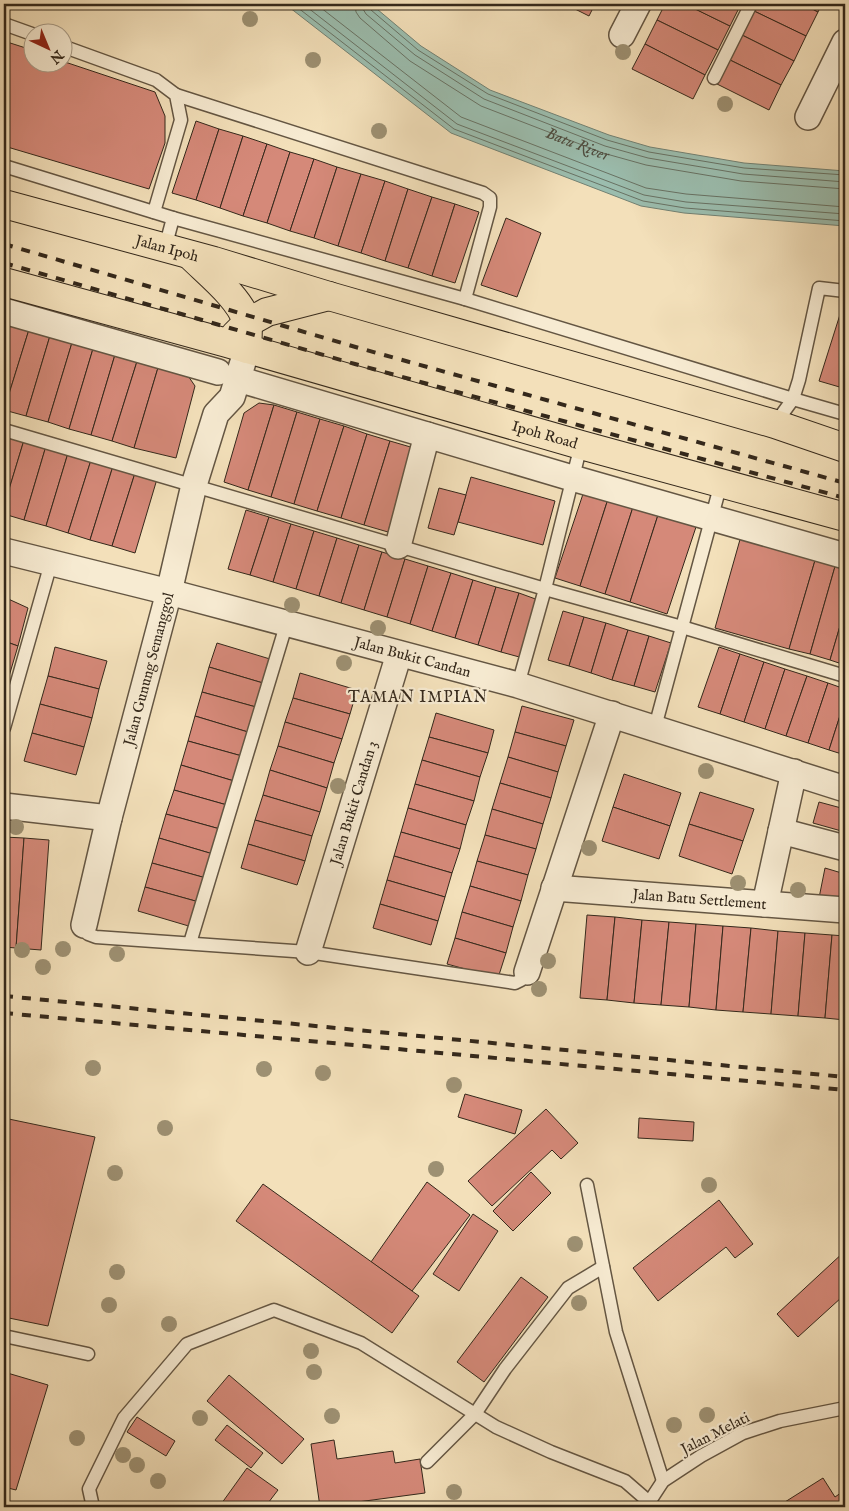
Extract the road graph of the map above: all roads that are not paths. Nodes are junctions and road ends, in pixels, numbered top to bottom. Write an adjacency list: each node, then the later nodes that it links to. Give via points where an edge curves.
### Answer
1 (638, 4): 5 (street)
2 (751, 4): 8 (lane)
3 (4, 24): 4 (lane)
4 (22, 30)
5 (622, 35)
6 (845, 42): 10 (street)
7 (72, 50): 9 (lane, via 156,80)
8 (714, 78)
9 (176, 95): 13 (lane, via 180,120); 19 (lane, via 483,193 490,198 490,208)
10 (808, 117)
11 (4, 166): 13 (lane)
12 (4, 204): 15 (main road, Jalan Ipoh)
13 (154, 212): 14 (lane)
14 (173, 218): 15 (lane); 19 (lane)
15 (177, 252): 18 (main road, Jalan Ipoh); 21 (main road, via 234,300)
16 (4, 282): 22 (main road)
17 (845, 291): 24 (lane, via 819,288)
18 (329, 296): 21 (main road, via 267,312); 26 (main road)
19 (465, 299): 24 (lane)
20 (4, 311): 23 (street)
21 (247, 323): 22 (main road)
22 (237, 346): 23 (street, Jalan Gunung Semanggol); 29 (main road, Ipoh Road)
23 (228, 376): 28 (street); 33 (street, Jalan Gunung Semanggol, via 212,393 216,414)
24 (793, 400): 25 (lane); 26 (lane)
25 (845, 414)
26 (775, 424): 30 (main road)
27 (4, 430): 33 (lane)
28 (427, 435): 31 (street); 36 (street)
29 (581, 445): 31 (lane); 32 (main road, Ipoh Road)
30 (845, 448)
31 (572, 478): 35 (street); 40 (lane)
32 (721, 483): 34 (main road, Ipoh Road); 35 (lane)
33 (194, 485): 36 (lane); 41 (street, Jalan Gunung Semanggol)
34 (845, 517)
35 (713, 518): 38 (street); 43 (lane)
36 (398, 546): 40 (lane)
37 (4, 551): 39 (street, Jalan Bukit Candan)
38 (845, 556)
39 (51, 563): 41 (street, Jalan Bukit Candan); 49 (lane)
40 (545, 589): 43 (lane); 46 (lane)
41 (169, 592): 42 (street, Jalan Bukit Candan); 53 (street, Jalan Gunung Semanggol)
42 (287, 622): 44 (street, Jalan Bukit Candan); 60 (lane)
43 (682, 627): 45 (lane); 48 (lane)
44 (399, 654): 46 (street, Jalan Bukit Candan); 61 (street, Jalan Bukit Candan 3)
45 (845, 676)
46 (518, 685): 47 (street, Jalan Bukit Candan)
47 (612, 714): 48 (street, Jalan Bukit Candan); 56 (street)
48 (655, 727): 50 (street, Jalan Bukit Candan)
49 (4, 728)
50 (794, 772): 51 (street, Jalan Bukit Candan); 54 (street)
51 (845, 789)
52 (4, 806): 53 (street)
53 (109, 818): 59 (street, Jalan Gunung Semanggol)
54 (781, 831): 55 (street); 57 (street)
55 (845, 848)
56 (554, 888): 57 (street, Jalan Batu Settlement); 62 (street)
57 (765, 904): 58 (street, Jalan Batu Settlement)
58 (845, 910)
59 (84, 925): 60 (lane, via 88,934 96,937)
60 (190, 943): 61 (lane)
61 (308, 952): 62 (lane, via 515,983)
62 (527, 972)
63 (587, 1185): 64 (lane)
64 (603, 1267): 68 (lane, via 568,1288 505,1369); 70 (lane, via 616,1332)
65 (4, 1336): 66 (lane)
66 (88, 1354)
67 (845, 1408): 70 (lane, Jalan Melati, via 780,1421 743,1433)
68 (475, 1414): 69 (lane); 71 (lane, via 551,1452 625,1481); 72 (lane, via 361,1343 274,1310 187,1344 124,1418 89,1488)
69 (427, 1462)
70 (663, 1480): 71 (lane, Jalan Melati)
71 (647, 1504)
72 (93, 1507)

